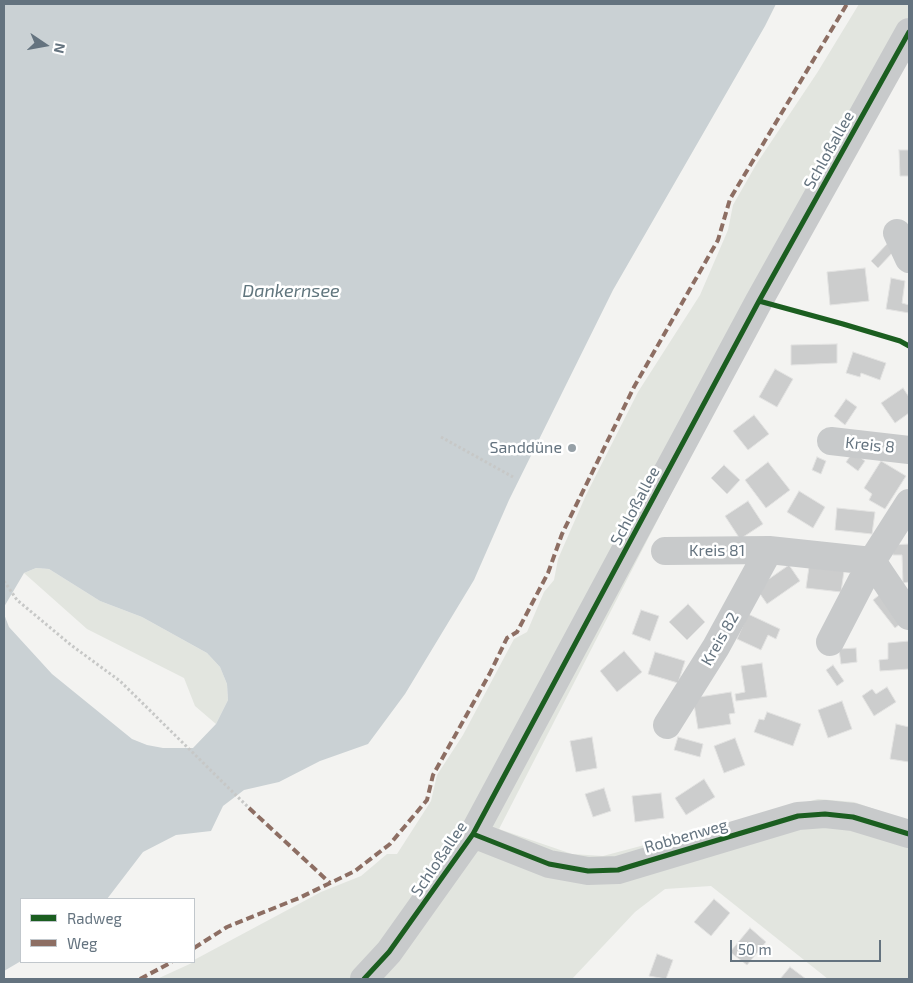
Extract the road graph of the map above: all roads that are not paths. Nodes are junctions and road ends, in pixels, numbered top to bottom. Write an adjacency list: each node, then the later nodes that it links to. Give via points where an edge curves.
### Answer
1 (909, 32): 13 (street, Schloßallee, via 759,301)
2 (897, 233): 3 (street)
3 (909, 259)
4 (831, 441): 5 (street, Kreis 8)
5 (909, 450)
6 (909, 503): 9 (street)
7 (769, 550): 8 (street, Kreis 81); 9 (street, Kreis 81); 12 (street, Kreis 82, via 716,647)
8 (665, 551)
9 (872, 561): 10 (street); 11 (street)
10 (909, 616)
11 (830, 642)
12 (667, 725)
13 (473, 834): 14 (street, Robbenweg, via 549,864 588,872 618,870 798,816 853,817); 15 (street, Schloßallee, via 389,952)
14 (909, 834)
15 (364, 979)

